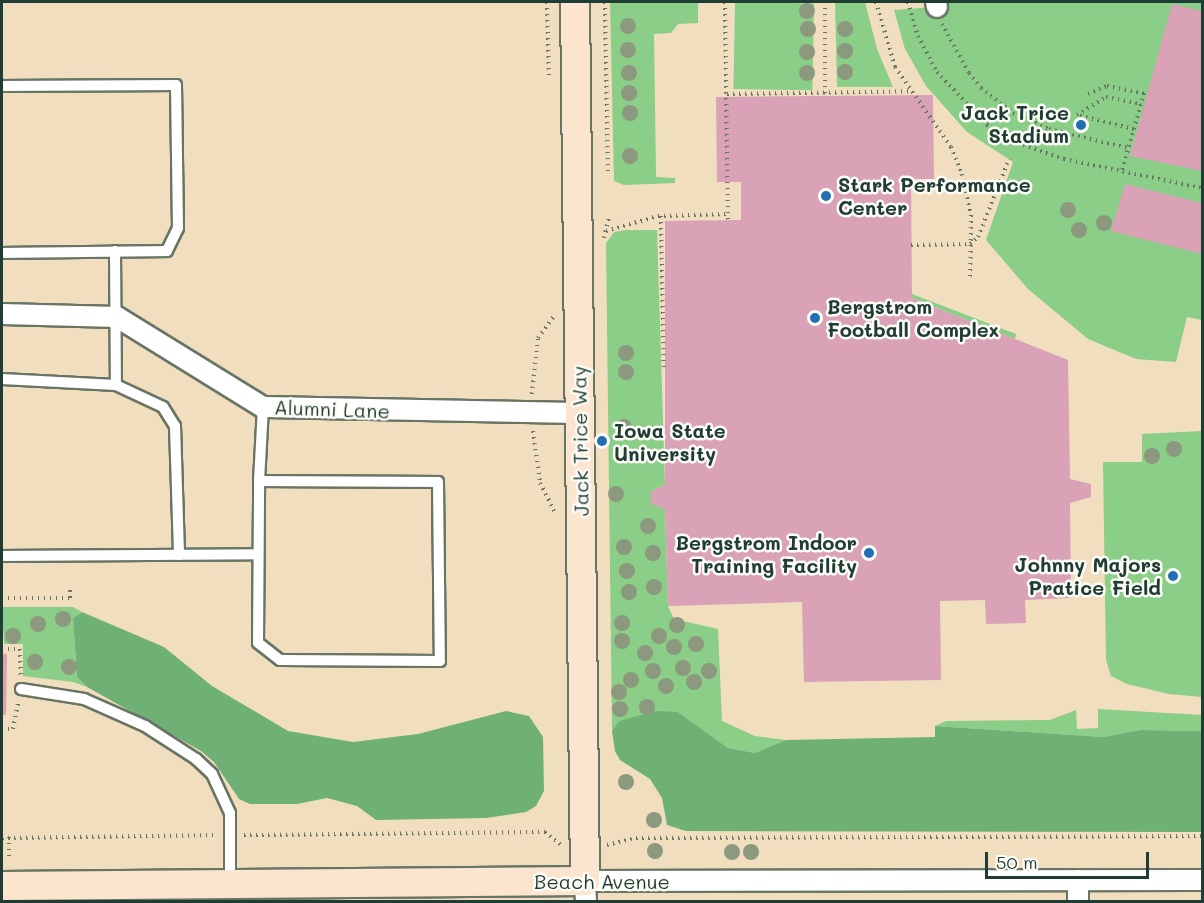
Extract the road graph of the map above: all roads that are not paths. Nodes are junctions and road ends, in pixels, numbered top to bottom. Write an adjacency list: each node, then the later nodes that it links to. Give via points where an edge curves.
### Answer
1 (575, 2): 10 (street, Jack Trice Way)
2 (2, 86): 3 (lane, via 176,85 178,228 168,251)
3 (115, 251): 4 (lane); 6 (lane)
4 (2, 253)
5 (2, 314): 6 (street)
6 (117, 317): 8 (lane); 9 (street, Alumni Lane)
7 (2, 379): 8 (lane)
8 (117, 385): 13 (lane, via 163,407 176,426)
9 (263, 407): 10 (street, Alumni Lane); 11 (lane)
10 (579, 413): 20 (street, Jack Trice Way)
11 (259, 480): 12 (lane); 12 (lane, via 438,482 440,661 280,660 258,643)
12 (258, 554): 13 (lane)
13 (179, 555): 14 (lane)
14 (2, 556)
15 (21, 689): 18 (lane, via 84,699 145,726 196,759 212,774 230,813)
16 (1078, 880): 17 (street, Beach Avenue); 20 (street, Beach Avenue); 22 (street)
17 (1203, 880)
18 (230, 884): 20 (street, Beach Avenue); 21 (street, Beach Avenue)
19 (2, 886): 21 (street, Beach Avenue)
20 (586, 891)
21 (89, 893)
22 (1078, 902)

